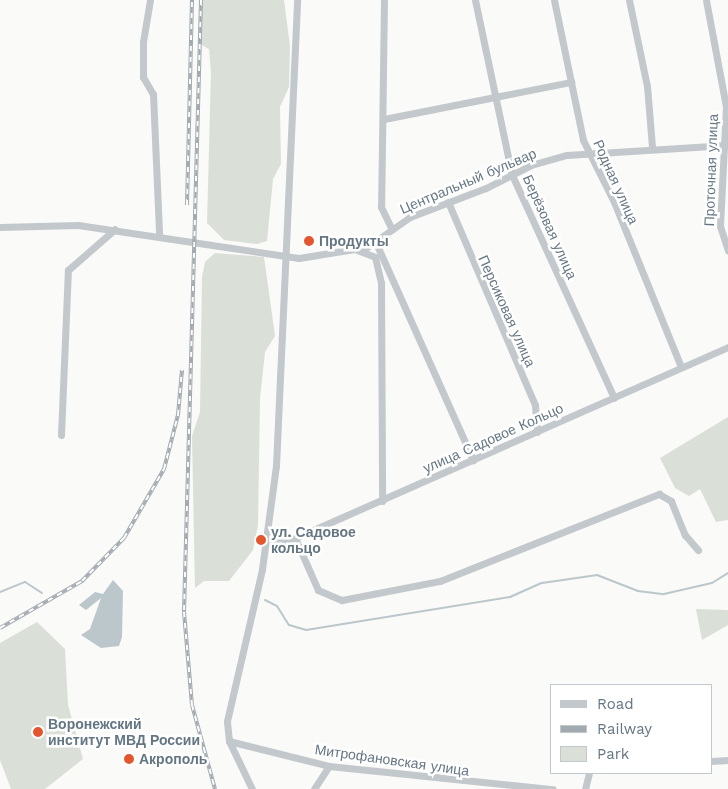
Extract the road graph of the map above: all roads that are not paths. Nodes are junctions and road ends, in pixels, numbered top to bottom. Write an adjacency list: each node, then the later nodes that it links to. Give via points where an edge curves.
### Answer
1 (150, 0): 19 (street, via 143,77 153,94)
2 (297, 0): 23 (street)
3 (384, 0): 10 (street)
4 (475, 0): 9 (street, Берёзовая улица)
5 (554, 0): 8 (street, Родная улица)
6 (629, 0): 12 (street, via 647,86)
7 (706, 0): 11 (street, Проточная улица, via 726,107)
8 (571, 82): 9 (street); 13 (street, Родная улица)
9 (496, 97): 10 (street); 14 (street, Берёзовая улица)
10 (384, 120): 18 (street, via 380,207)
11 (726, 145): 12 (street, Центральный бульвар); 22 (street, Проточная улица, via 720,226)
12 (652, 147): 13 (street, Центральный бульвар)
13 (589, 150): 14 (street, Центральный бульвар, via 531,165); 25 (street, Родная улица)
14 (512, 175): 15 (street, Центральный бульвар); 26 (street, Берёзовая улица)
15 (448, 202): 18 (street, Центральный бульвар, via 410,217); 27 (street, Персиковая улица, via 535,405)
16 (0, 227): 17 (street, Центральный бульвар)
17 (115, 229): 19 (street, Центральный бульвар); 28 (street, via 68,270)
18 (392, 230): 20 (street, Центральный бульвар)
19 (159, 234): 23 (street, Центральный бульвар)
20 (376, 243): 21 (street, Центральный бульвар); 29 (street)
21 (355, 250): 23 (street, Центральный бульвар); 30 (street, via 375,257 381,283)
22 (728, 251)
23 (285, 256): 32 (street, via 276,466)
24 (728, 347): 25 (street, улица Садовое Кольцо)
25 (680, 367): 26 (street, улица Садовое Кольцо)
26 (614, 398): 27 (street, улица Садовое Кольцо)
27 (537, 432): 29 (street, улица Садовое Кольцо)
28 (61, 435)
29 (473, 460): 30 (street, улица Садовое Кольцо)
30 (382, 501): 31 (street, улица Садовое Кольцо)
31 (295, 538): 32 (street, улица Садовое Кольцо); 33 (street, via 318,590 342,600 440,581 659,494 672,501 685,535)
32 (265, 543): 34 (street, via 232,693)
33 (698, 550)
34 (229, 741): 37 (street, Митрофановская улица); 39 (street)
35 (728, 760): 36 (street)
36 (713, 761)
37 (329, 766): 40 (street); 41 (street, Митрофановская улица)
38 (590, 774): 42 (street)
39 (252, 789)
40 (314, 789)
41 (553, 789)
42 (585, 789)

